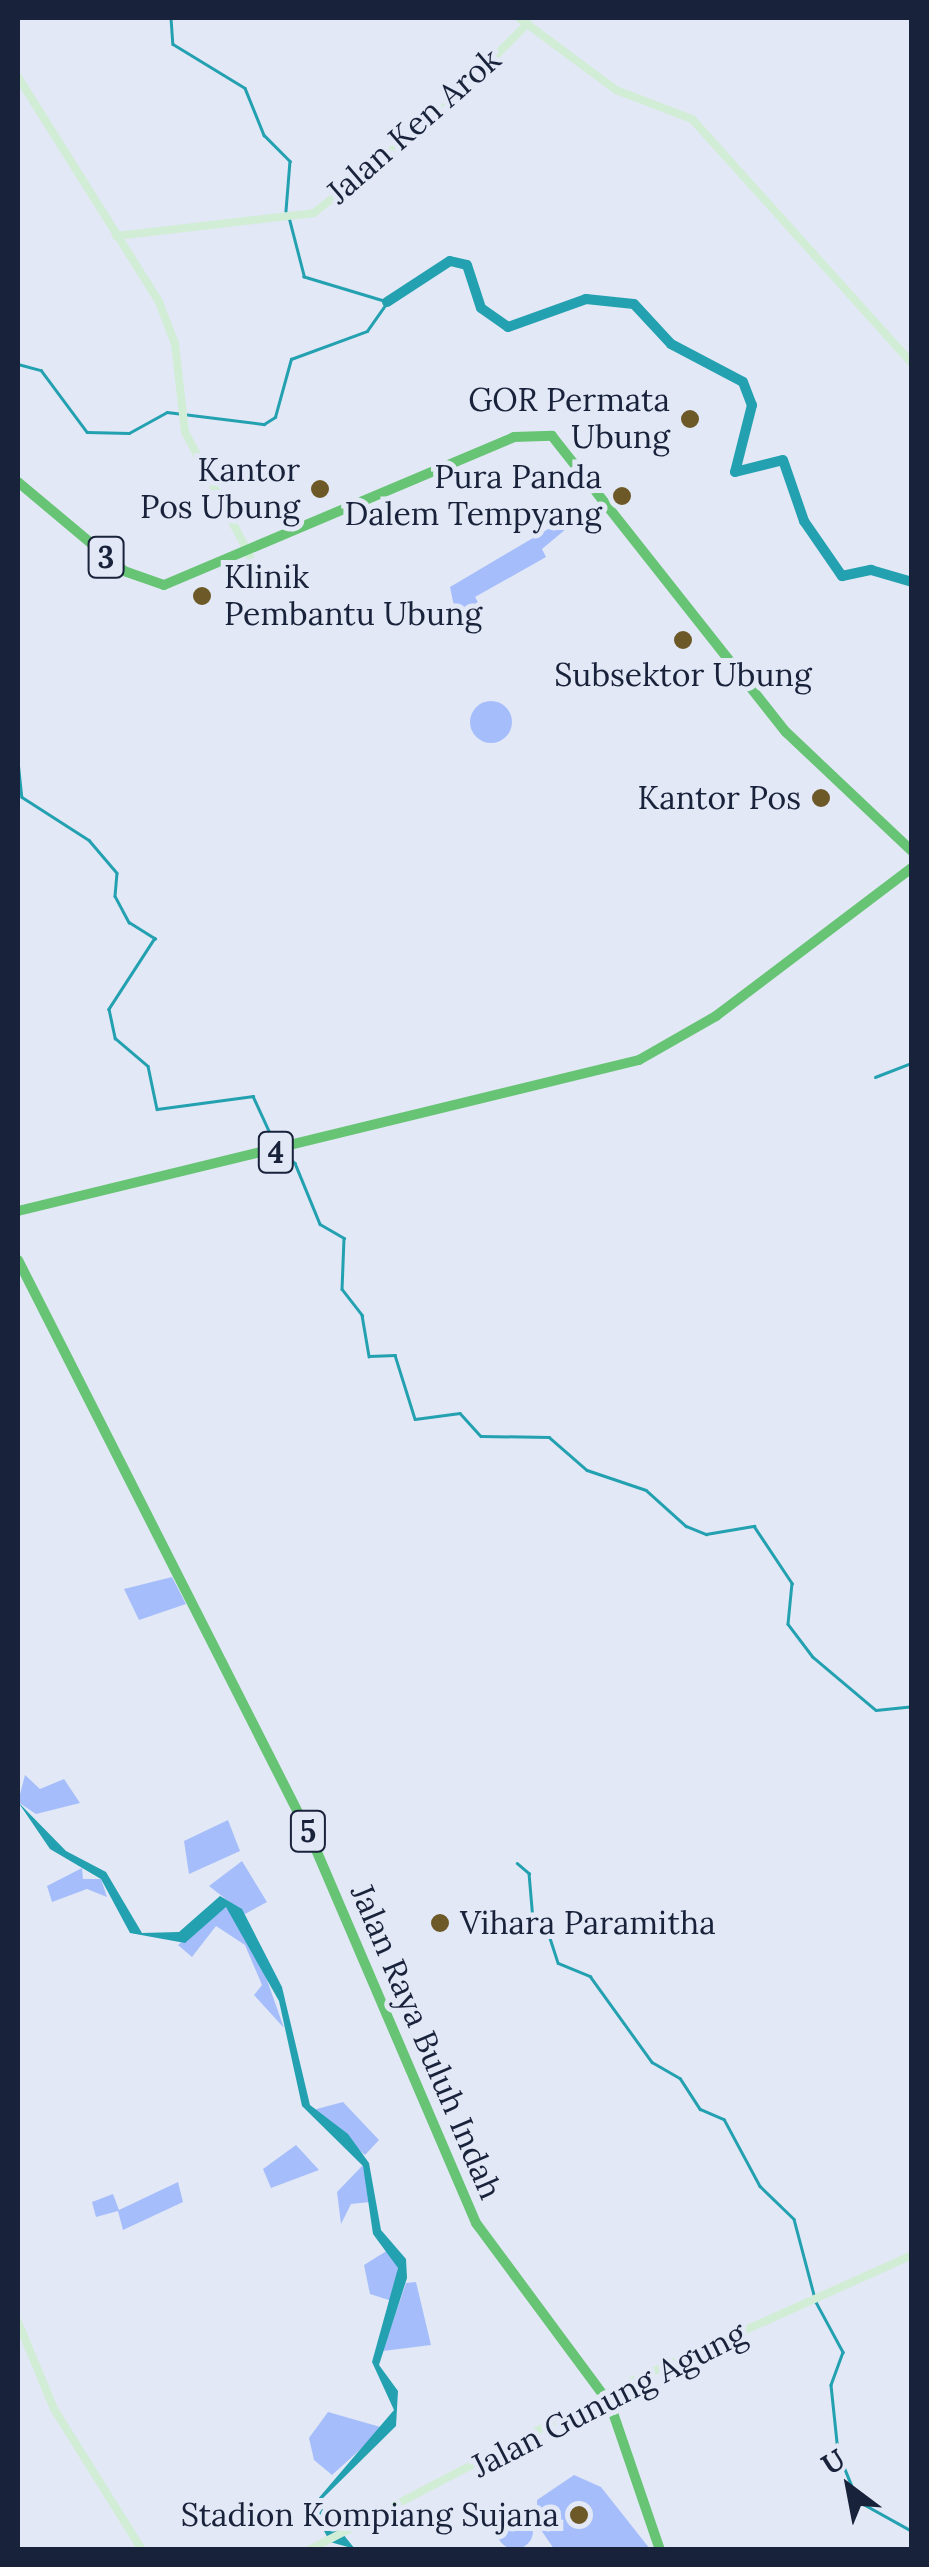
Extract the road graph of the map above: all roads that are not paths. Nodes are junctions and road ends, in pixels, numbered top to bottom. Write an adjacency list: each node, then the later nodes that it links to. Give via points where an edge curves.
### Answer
1 (524, 20): 3 (street, Jalan Ken Arok, via 442,110 314,213); 4 (street, via 616,90 692,119)
2 (18, 78): 3 (street)
3 (116, 236): 6 (street, via 172,330 182,418)
4 (912, 363)
5 (18, 482): 6 (highway, 3, via 145,581 178,584)
6 (250, 556): 7 (highway, 3, via 514,438 552,436 786,732)
7 (912, 852)
8 (912, 868): 9 (highway, 4, via 716,1016 639,1060)
9 (21, 1207): 10 (highway)
10 (18, 1220)
11 (18, 1260): 14 (highway, Jalan Raya Buluh Indah / 5, via 304,1823 476,2222)
12 (912, 2255): 14 (street, Jalan Gunung Agung)
13 (18, 2322): 16 (street, via 54,2409)
14 (605, 2395): 15 (highway, 5); 17 (street, Jalan Gunung Agung, via 478,2469)
15 (660, 2549)
16 (142, 2550)
17 (310, 2550)

